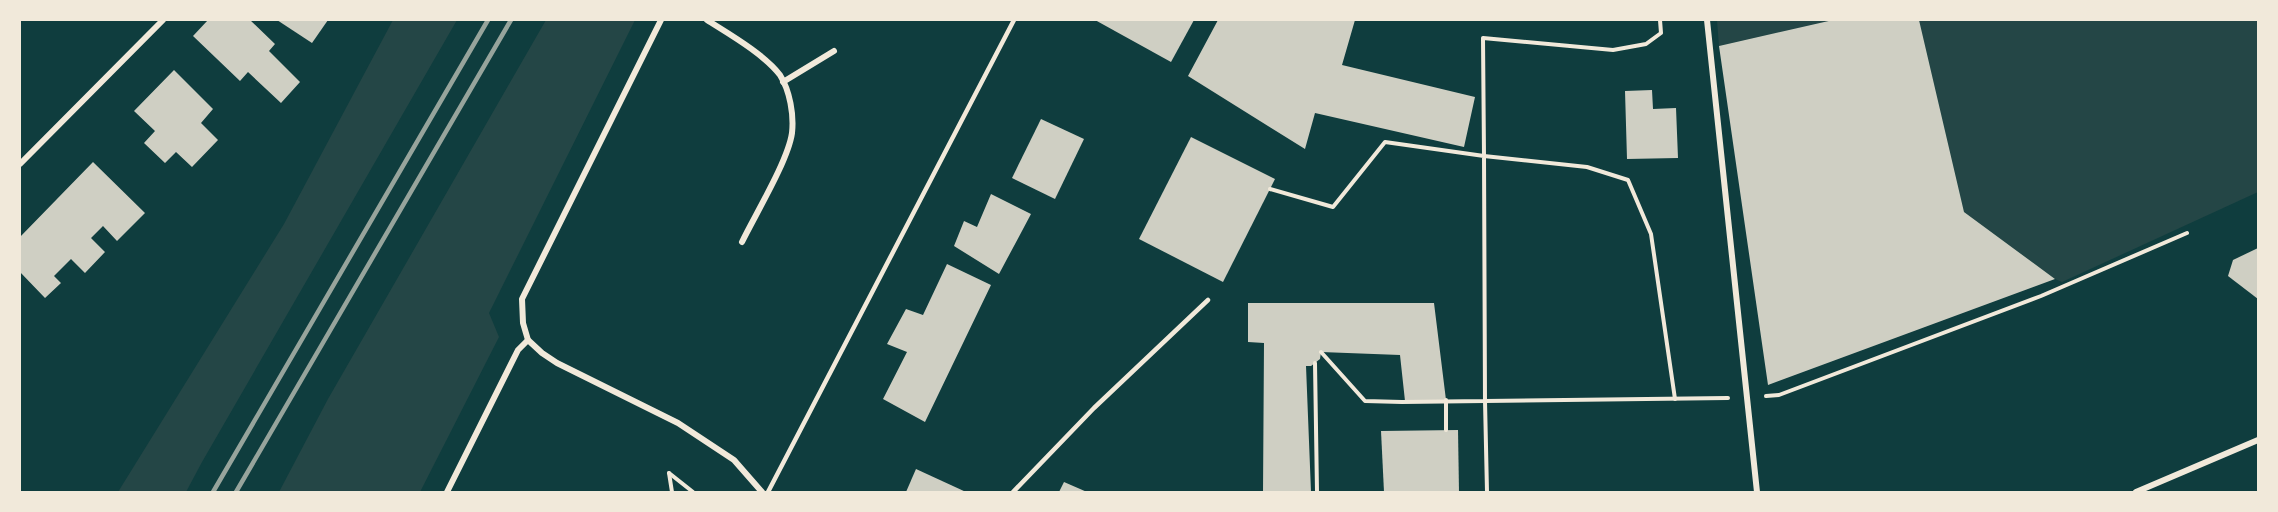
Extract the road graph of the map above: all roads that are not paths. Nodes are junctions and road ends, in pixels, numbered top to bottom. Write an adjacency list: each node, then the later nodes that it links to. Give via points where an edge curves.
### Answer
1 (661, 20): 11 (street, via 522,299)
2 (707, 20): 7 (street, via 763,59)
3 (1014, 20): 15 (lane)
4 (1707, 20): 17 (street)
5 (159, 21): 8 (street)
6 (834, 51): 7 (street)
7 (783, 82): 9 (street, via 788,92 792,134)
8 (20, 164)
9 (742, 242)
10 (1208, 300): 16 (lane, via 1094,408)
11 (528, 340): 13 (street, via 518,350); 14 (street, via 557,363 687,429 734,460)
12 (2259, 440): 18 (street)
13 (447, 492)
14 (762, 492)
15 (768, 492)
16 (1013, 492)
17 (1757, 492)
18 (2136, 492)

